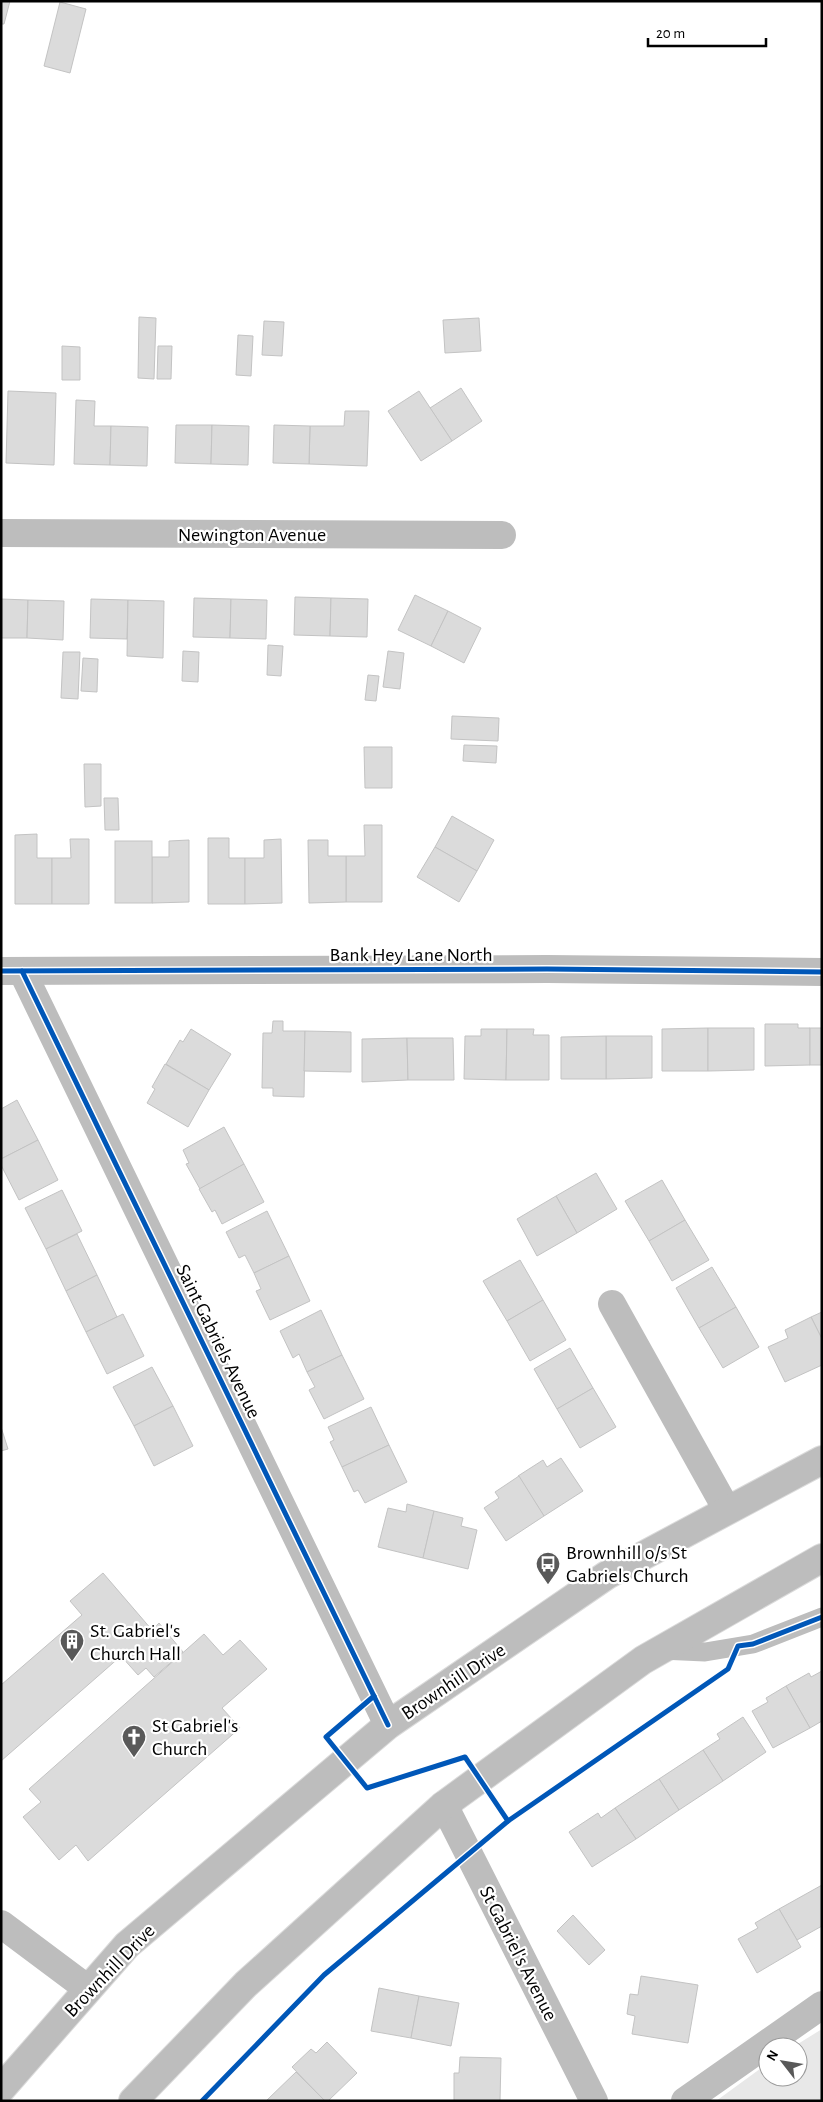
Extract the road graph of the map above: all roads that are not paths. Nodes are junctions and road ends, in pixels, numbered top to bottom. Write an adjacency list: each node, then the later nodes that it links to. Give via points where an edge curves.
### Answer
1 (1, 533): 2 (main road, Newington Avenue)
2 (502, 535)
3 (12, 971): 4 (main road, Bank Hey Lane North, via 546,968); 11 (main road, Saint Gabriels Avenue)
4 (822, 972)
5 (612, 1304): 7 (main road)
6 (822, 1460): 7 (main road, Brownhill Drive)
7 (727, 1510): 11 (main road, Brownhill Drive, via 607,1575)
8 (822, 1558): 10 (main road)
9 (822, 1617): 10 (lane, via 753,1644 705,1652)
10 (661, 1650): 12 (main road, via 488,1771)
11 (388, 1725): 14 (main road, Brownhill Drive, via 127,1945)
12 (444, 1806): 17 (main road, via 246,1984); 18 (main road, St Gabriel's Avenue)
13 (1, 1924): 14 (main road)
14 (88, 1989): 16 (main road, Brownhill Drive)
15 (822, 2005): 19 (main road)
16 (1, 2089)
17 (133, 2101)
18 (594, 2101)
19 (685, 2101)

